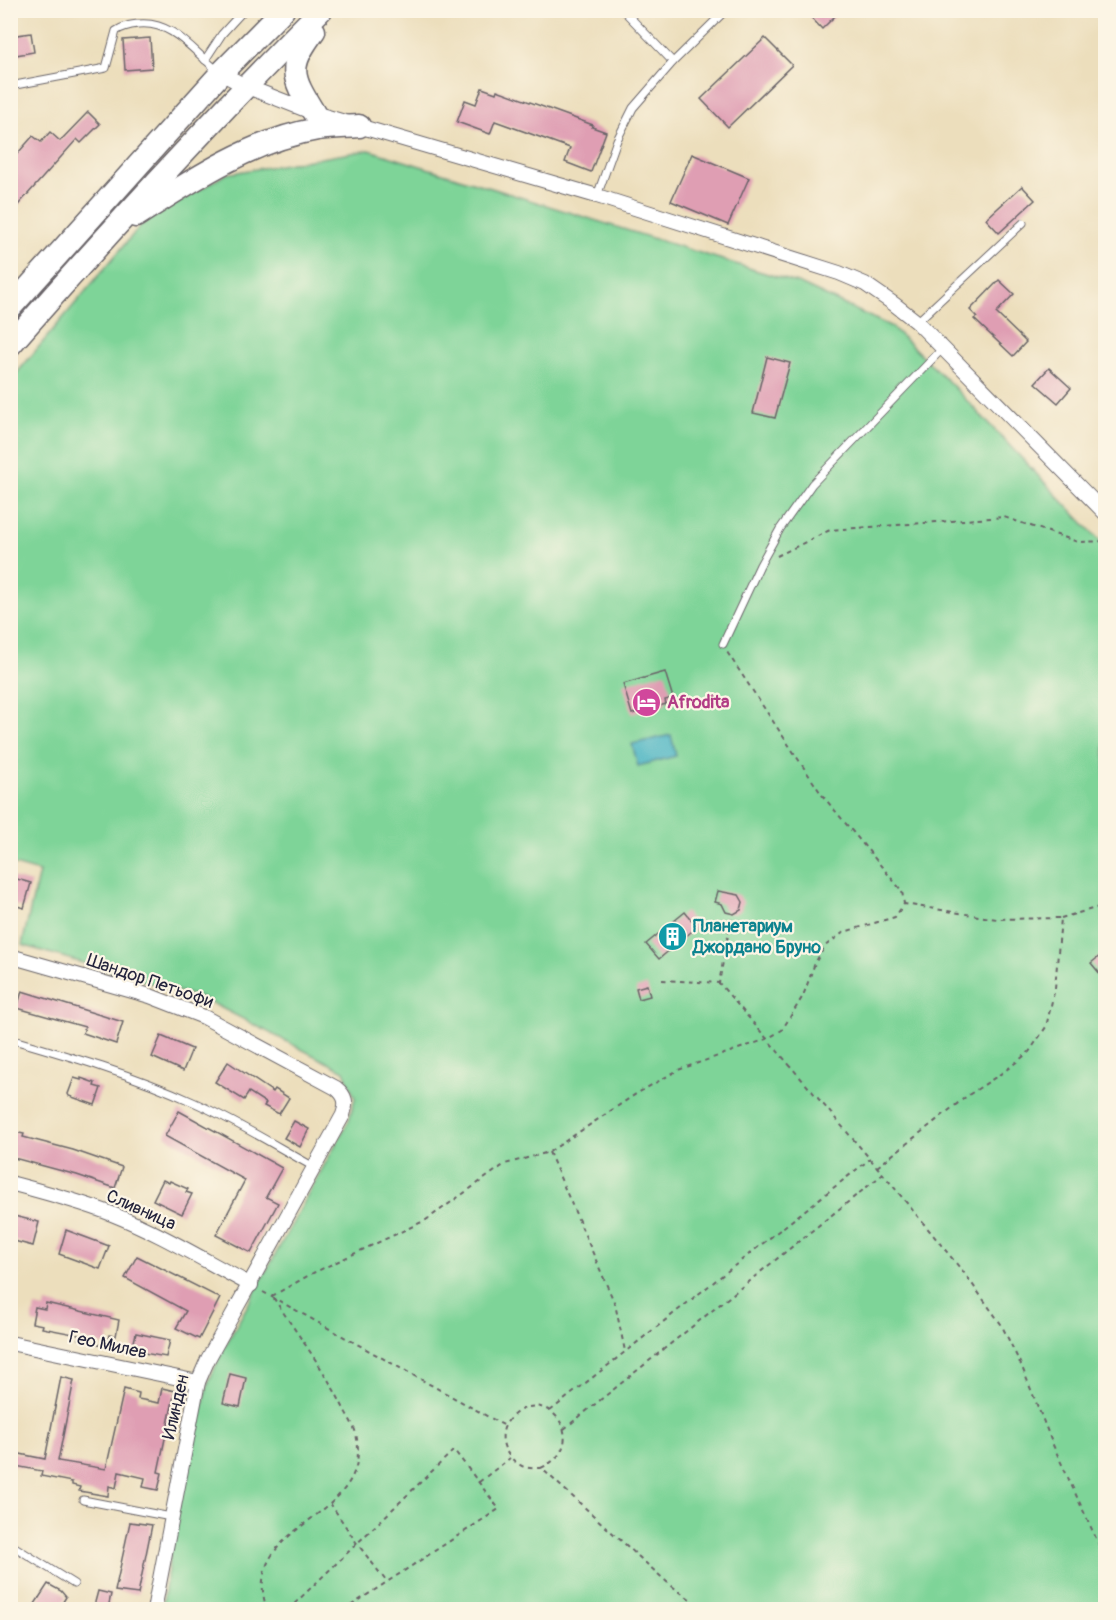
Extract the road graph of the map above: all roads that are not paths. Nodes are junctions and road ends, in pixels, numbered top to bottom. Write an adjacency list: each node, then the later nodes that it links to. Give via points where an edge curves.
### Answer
1 (244, 10): 8 (lane, via 222,33)
2 (283, 10): 8 (highway)
3 (321, 10): 10 (highway)
4 (329, 10): 11 (highway, via 301,49 294,69 298,85)
5 (623, 10): 7 (lane)
6 (726, 10): 7 (lane)
7 (673, 62): 13 (lane, via 633,108)
8 (213, 67): 9 (lane, via 180,38 162,26 148,23 122,26 116,31 106,68); 10 (street); 16 (highway)
9 (10, 86)
10 (245, 86): 11 (street); 15 (highway)
11 (314, 112): 12 (street)
12 (359, 126): 13 (street); 15 (highway, via 317,129 235,157)
13 (597, 196): 17 (street, via 839,273 865,284)
14 (1023, 223): 17 (lane)
15 (108, 235): 18 (highway)
16 (10, 308)
17 (916, 322): 19 (street)
18 (10, 345)
19 (943, 348): 20 (street); 21 (lane, via 813,484 780,529)
20 (1106, 514)
21 (723, 644)
22 (10, 956): 24 (street, Шандор Петьофи, via 150,996 204,1017)
23 (10, 1039): 25 (lane, via 160,1087)
24 (336, 1088): 25 (street, Илинден, via 346,1104 344,1115)
25 (314, 1167): 27 (street, Илинден)
26 (10, 1183): 27 (street, Сливница, via 112,1214)
27 (251, 1285): 29 (street, Илинден)
28 (10, 1343): 29 (street, Гео Милев)
29 (198, 1382): 31 (street, Илинден)
30 (83, 1500): 31 (lane)
31 (171, 1517): 34 (street, Илинден)
32 (10, 1544): 33 (lane)
33 (74, 1584)
34 (154, 1610)

